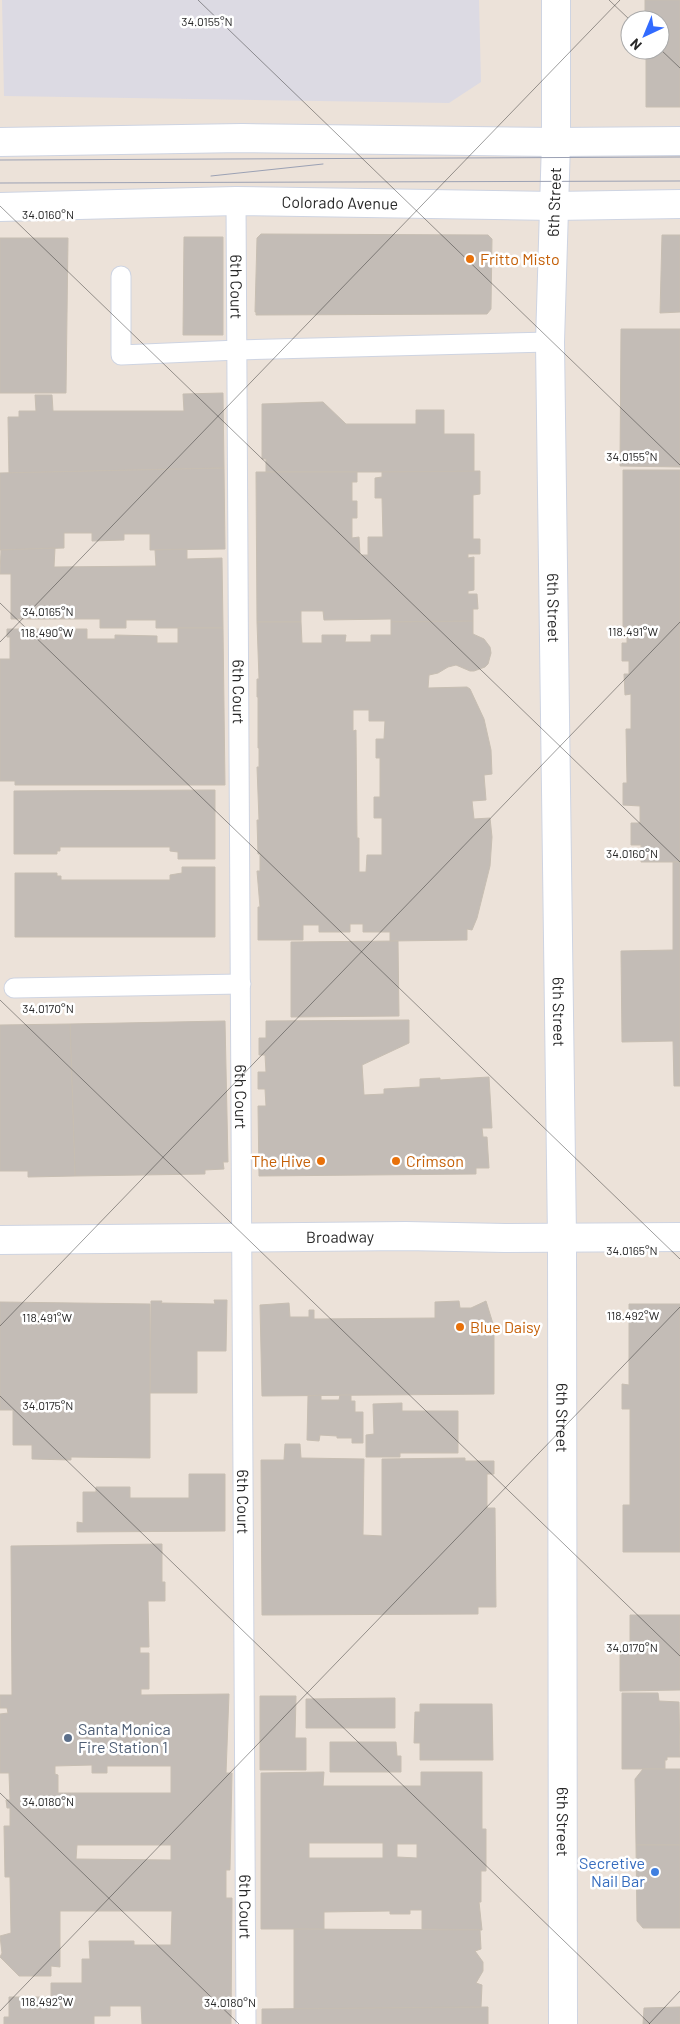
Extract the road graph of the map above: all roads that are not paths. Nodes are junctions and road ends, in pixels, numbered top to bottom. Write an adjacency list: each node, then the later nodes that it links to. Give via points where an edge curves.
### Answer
1 (556, 0): 4 (street, 6th Street)
2 (680, 141): 4 (street)
3 (0, 142): 4 (street, via 242,138)
4 (556, 142): 8 (street, 6th Street)
5 (236, 201): 7 (street, Colorado Avenue); 8 (street, Colorado Avenue); 11 (lane, 6th Court)
6 (680, 204): 8 (street, Colorado Avenue)
7 (0, 206)
8 (554, 206): 10 (street, 6th Street)
9 (121, 276): 11 (lane, via 121,355)
10 (550, 342): 11 (lane); 15 (street, 6th Street)
11 (238, 350): 12 (lane, 6th Court)
12 (241, 984): 13 (lane); 16 (lane, 6th Court)
13 (14, 988)
14 (680, 1237): 15 (street, Broadway)
15 (562, 1238): 16 (street, Broadway); 19 (street, 6th Street)
16 (242, 1239): 17 (street, Broadway); 18 (lane, 6th Court)
17 (0, 1240)
18 (246, 2024)
19 (563, 2024)

